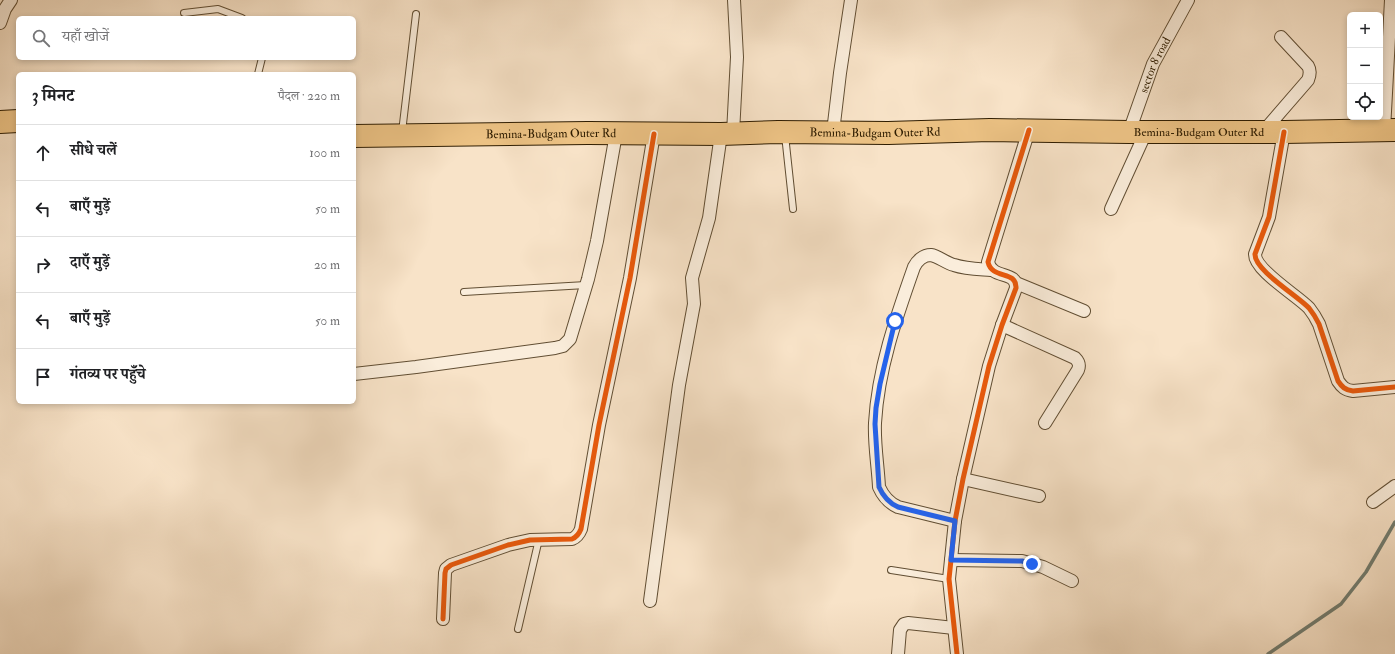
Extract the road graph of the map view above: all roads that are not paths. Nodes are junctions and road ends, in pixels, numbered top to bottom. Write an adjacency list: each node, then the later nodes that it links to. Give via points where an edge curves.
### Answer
1 (11, 0): 9 (street)
2 (734, 0): 23 (street, via 737,57)
3 (852, 0): 18 (street)
4 (1188, 0): 19 (street, sector 8 road, via 1153,64)
5 (1391, 0): 16 (street)
6 (184, 13): 8 (lane, via 218,9)
7 (416, 14): 24 (lane)
8 (237, 16)
9 (0, 23)
10 (1281, 37): 20 (street, via 1308,66 1310,76)
11 (262, 60): 12 (lane)
12 (258, 72)
13 (16, 121): 14 (highway)
14 (0, 122)
15 (1029, 130): 18 (highway, Bemina-Budgam Outer Rd); 19 (highway, Bemina-Budgam Outer Rd); 28 (street, via 988,262)
16 (1389, 130): 20 (highway, Bemina-Budgam Outer Rd)
17 (784, 132): 18 (highway, Bemina-Budgam Outer Rd); 23 (highway, Bemina-Budgam Outer Rd); 27 (lane)
18 (833, 132)
19 (1138, 132): 20 (highway, Bemina-Budgam Outer Rd); 26 (street, sector 8 road)
20 (1274, 132): 35 (street, via 1269,217 1255,258 1264,271 1315,316 1342,387 1353,391)
21 (616, 134): 22 (highway, Bemina-Budgam Outer Rd); 24 (highway, Bemina-Budgam Outer Rd); 30 (street, via 597,241)
22 (654, 134): 23 (highway, Bemina-Budgam Outer Rd); 42 (street, via 630,278 599,425 581,529 576,538)
23 (727, 134): 47 (street, via 709,218 692,278 694,304 679,385)
24 (401, 135): 25 (highway, Bemina-Budgam Outer Rd)
25 (356, 136)
26 (1111, 208)
27 (793, 209)
28 (991, 270): 29 (street, via 1013,278); 41 (street, via 952,265 932,255 917,262 895,321 880,384 875,424 879,487 882,493 891,504 898,507)
29 (1016, 283): 32 (street); 33 (street)
30 (586, 285): 31 (lane); 34 (street, via 570,339 563,346)
31 (464, 292)
32 (1084, 311)
33 (1002, 325): 36 (street, via 1079,361 1080,367); 37 (street, via 989,366)
34 (356, 374)
35 (1395, 387)
36 (1045, 423)
37 (963, 479): 39 (street); 41 (street)
38 (1395, 486): 40 (street)
39 (1039, 496)
40 (1373, 502)
41 (955, 521): 43 (street)
42 (539, 539): 48 (street, via 508,546 448,567 445,573); 50 (lane)
43 (951, 560): 45 (street); 46 (street, via 1022,561 1043,567)
44 (891, 570): 45 (lane)
45 (949, 579): 49 (street)
46 (1072, 582)
47 (650, 601)
48 (444, 619)
49 (954, 628): 51 (street, via 904,624 900,630); 52 (street)
50 (518, 629)
51 (898, 654)
52 (957, 654)

